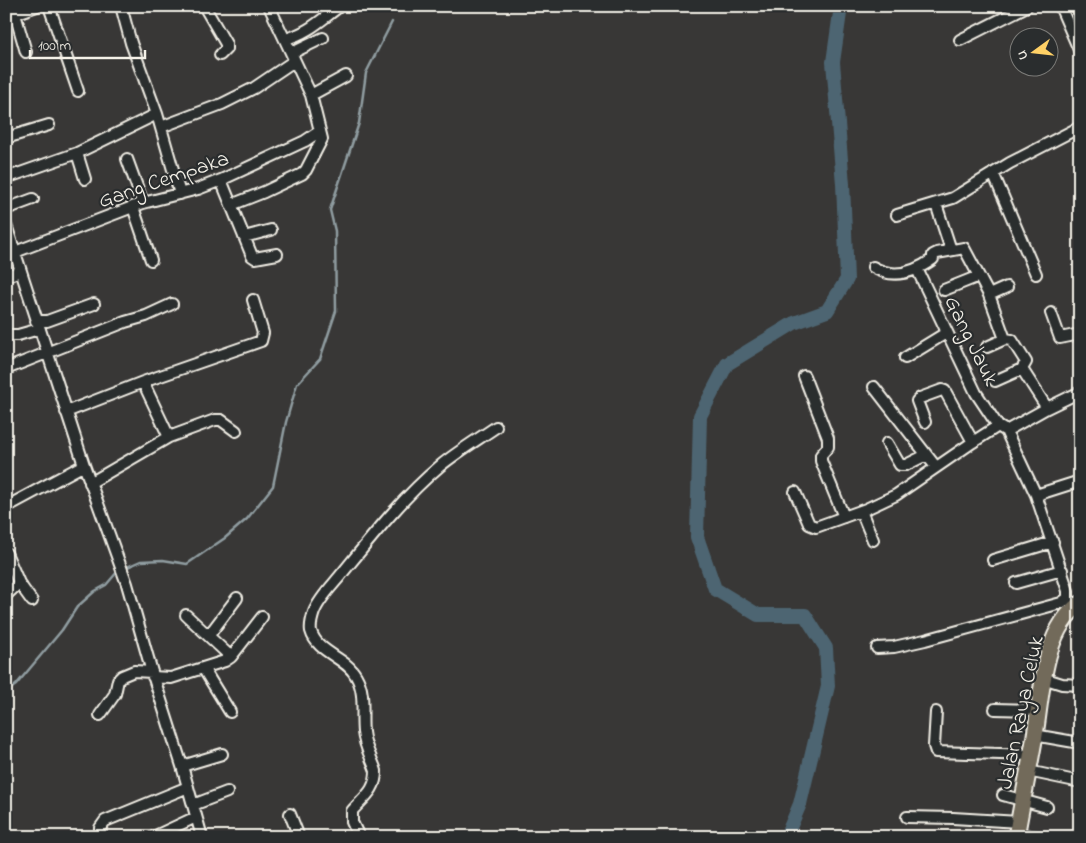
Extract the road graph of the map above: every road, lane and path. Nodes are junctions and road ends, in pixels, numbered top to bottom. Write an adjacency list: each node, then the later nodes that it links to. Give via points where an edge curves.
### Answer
1 (37, 6): 9 (street)
2 (49, 6): 18 (street)
3 (121, 6): 20 (street)
4 (204, 6): 15 (street, via 226,44)
5 (269, 6): 11 (street)
6 (340, 6): 11 (street, via 306,32)
7 (1060, 6): 14 (street)
8 (1025, 7): 12 (street)
9 (11, 16): 13 (street)
10 (323, 38): 16 (street)
11 (285, 39): 16 (street)
12 (960, 40)
13 (26, 52)
14 (1080, 52)
15 (220, 55)
16 (293, 57): 19 (street); 23 (street, via 254,88 194,116)
17 (346, 76): 19 (street)
18 (78, 91)
19 (311, 95): 24 (street)
20 (157, 114): 23 (street); 26 (street)
21 (49, 125): 25 (street)
22 (1080, 126): 28 (street)
23 (160, 127): 32 (street)
24 (320, 131): 31 (street, Gang Cempaka); 36 (street, via 320,145 302,174)
25 (6, 138)
26 (77, 153): 29 (street); 30 (street)
27 (127, 159): 35 (street)
28 (993, 173): 34 (street, via 964,193); 49 (street)
29 (6, 178)
30 (86, 179)
31 (221, 180): 32 (street, Gang Cempaka); 36 (street)
32 (180, 194): 35 (street, Gang Cempaka)
33 (33, 199): 37 (street)
34 (936, 204): 38 (street); 42 (street)
35 (138, 205): 43 (street, Gang Cempaka); 45 (street)
36 (231, 205): 41 (street)
37 (6, 209)
38 (897, 215)
39 (6, 225): 43 (street)
40 (270, 230): 41 (street)
41 (244, 237): 44 (street, via 253,257)
42 (951, 250): 47 (street, via 934,255); 51 (street, via 964,248)
43 (15, 252): 48 (street)
44 (277, 254)
45 (151, 260)
46 (873, 267): 47 (street, via 896,274)
47 (917, 269): 60 (street, Gang Jauk)
48 (21, 271): 50 (street); 59 (street)
49 (1036, 274)
50 (6, 276)
51 (979, 276): 53 (street); 54 (street)
52 (1007, 287): 54 (street)
53 (944, 290)
54 (988, 295): 63 (street)
55 (253, 300): 71 (street, via 263,333 260,341)
56 (94, 304): 59 (street)
57 (172, 304): 65 (street)
58 (1052, 313): 61 (street, via 1060,338)
59 (38, 325): 62 (street, via 18,335); 65 (street)
60 (946, 333): 66 (street); 78 (street, Gang Jauk, via 976,393)
61 (1080, 334)
62 (6, 335)
63 (1005, 339): 64 (street); 68 (street, via 1013,341 1026,361)
64 (987, 347)
65 (48, 353): 67 (street); 75 (street)
66 (905, 358)
67 (6, 369)
68 (1022, 369): 70 (street); 74 (street)
69 (804, 376): 92 (street, via 828,438 828,447 821,455 821,461)
70 (995, 381)
71 (142, 382): 75 (street); 80 (street)
72 (874, 387): 83 (street)
73 (1080, 392): 74 (street)
74 (1046, 408): 78 (street)
75 (66, 412): 84 (street)
76 (925, 422): 81 (street, via 917,401 945,391)
77 (496, 427): 139 (street, via 441,465 419,485 361,550 314,612 311,631 315,638 324,650 351,668 360,685 363,732 376,771 376,783 352,811 352,822)
78 (1002, 429): 81 (street); 89 (street, Gang Jauk)
79 (236, 431): 80 (street, via 220,420)
80 (169, 437): 87 (street)
81 (973, 442): 85 (street)
82 (887, 443): 83 (street, via 900,465)
83 (926, 456): 85 (street)
84 (84, 465): 87 (street); 90 (street)
85 (936, 467): 91 (street, via 896,495)
86 (1080, 481): 89 (street)
87 (90, 483): 110 (street, via 127,584)
88 (796, 492): 92 (street, via 813,527)
89 (1036, 495): 94 (street, Gang Jauk)
90 (6, 506)
91 (862, 511): 92 (street); 93 (street)
92 (844, 517)
93 (872, 540)
94 (1053, 542): 96 (street); 97 (street, Gang Jauk)
95 (6, 553): 99 (street)
96 (992, 560)
97 (1062, 570): 98 (street); 103 (street, Gang Jauk)
98 (1016, 583)
99 (19, 584): 100 (street); 102 (street)
100 (6, 596)
101 (237, 598): 106 (street)
102 (32, 602)
103 (1074, 603): 107 (street, via 1061,603 925,640); 111 (highway, Jalan Raya Celuk, via 1059,627)
104 (186, 615): 106 (street)
105 (262, 617): 108 (street)
106 (209, 635): 108 (street)
107 (877, 648)
108 (231, 657): 109 (street)
109 (203, 668): 110 (street, via 171,678); 115 (street)
110 (152, 674): 117 (street, via 134,671 122,676 115,694); 122 (street)
111 (1043, 678): 112 (street); 114 (highway, Jalan Raya Celuk)
112 (1080, 685)
113 (995, 709): 114 (street)
114 (1038, 710): 118 (highway, Jalan Raya Celuk)
115 (230, 712)
116 (936, 712): 121 (street, via 936,752)
117 (100, 715)
118 (1034, 735): 119 (street); 121 (highway, Jalan Raya Celuk)
119 (1080, 744)
120 (222, 754): 122 (street)
121 (1030, 755): 123 (highway, Jalan Raya Celuk)
122 (182, 766): 125 (street)
123 (1028, 771): 124 (street); 128 (highway, Jalan Raya Celuk)
124 (1080, 782)
125 (188, 787): 129 (street); 135 (street, via 105,821 100,828)
126 (227, 792): 129 (street)
127 (1003, 795): 128 (street)
128 (1022, 801): 130 (street); 134 (highway, Jalan Raya Celuk)
129 (193, 805): 132 (street)
130 (1047, 807)
131 (290, 814): 138 (street)
132 (196, 817): 136 (street); 137 (street)
133 (907, 817): 134 (street, via 962,818)
134 (1017, 831): 140 (street)
135 (102, 837)
136 (153, 837)
137 (202, 837)
138 (299, 837)
139 (360, 837)
140 (1037, 837)

